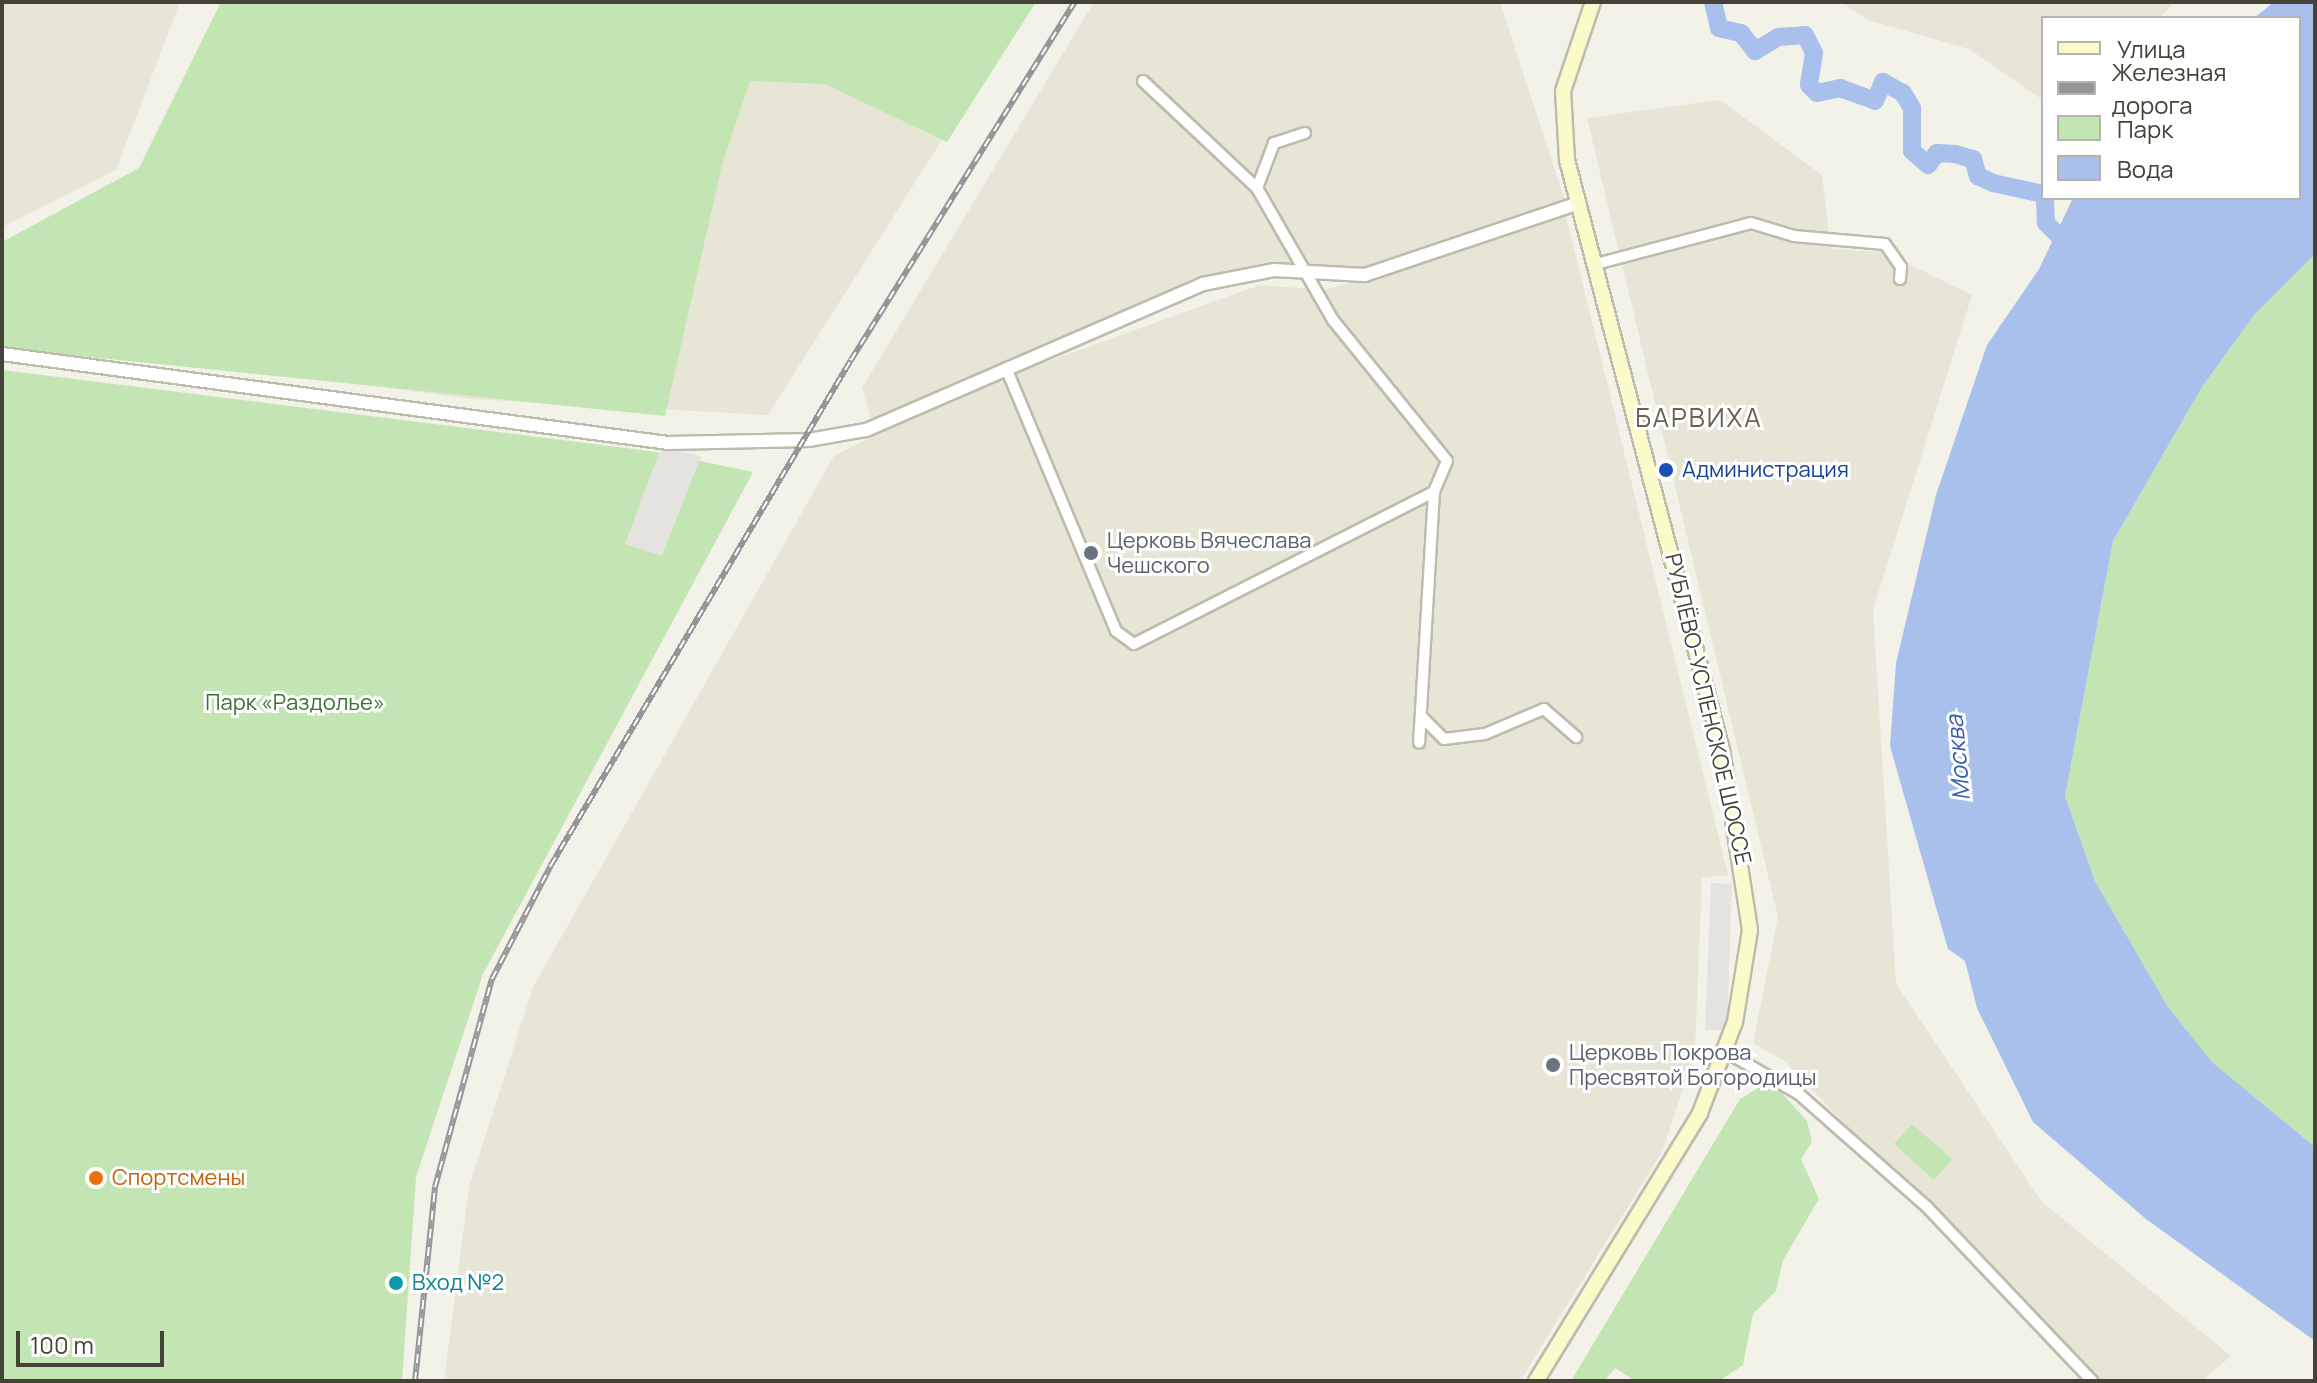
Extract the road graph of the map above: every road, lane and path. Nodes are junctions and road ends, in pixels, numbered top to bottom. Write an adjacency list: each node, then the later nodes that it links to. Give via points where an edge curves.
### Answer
1 (1593, 2): 5 (main road, РУБЛЁВО-УСПЕНСКОЕ ШОССЕ, via 1562,108)
2 (1143, 81): 4 (street)
3 (1305, 133): 4 (street, via 1274,143)
4 (1257, 188): 7 (street)
5 (1579, 203): 6 (main road, РУБЛЁВО-УСПЕНСКОЕ ШОССЕ); 7 (street, via 1365,275)
6 (1596, 264): 8 (street, via 1751,223 1794,236 1885,244 1901,267); 15 (main road, РУБЛЁВО-УСПЕНСКОЕ ШОССЕ, via 1742,847 1748,960)
7 (1307, 272): 10 (street, via 1274,270 1203,284); 11 (street, via 1333,320 1434,436 1447,461)
8 (1900, 279)
9 (2, 354): 10 (street, via 668,443 841,436)
10 (1006, 368): 11 (street, via 1116,631 1134,644)
11 (1434, 492): 12 (street)
12 (1421, 715): 13 (street, via 1428,731 1444,739 1485,734 1544,709); 14 (street)
13 (1576, 737)
14 (1419, 743)
15 (1726, 1052): 16 (main road, РУБЛЁВО-УСПЕНСКОЕ ШОССЕ, via 1665,1175); 17 (street, via 1787,1085 1927,1207)
16 (1536, 1381)
17 (2092, 1381)

